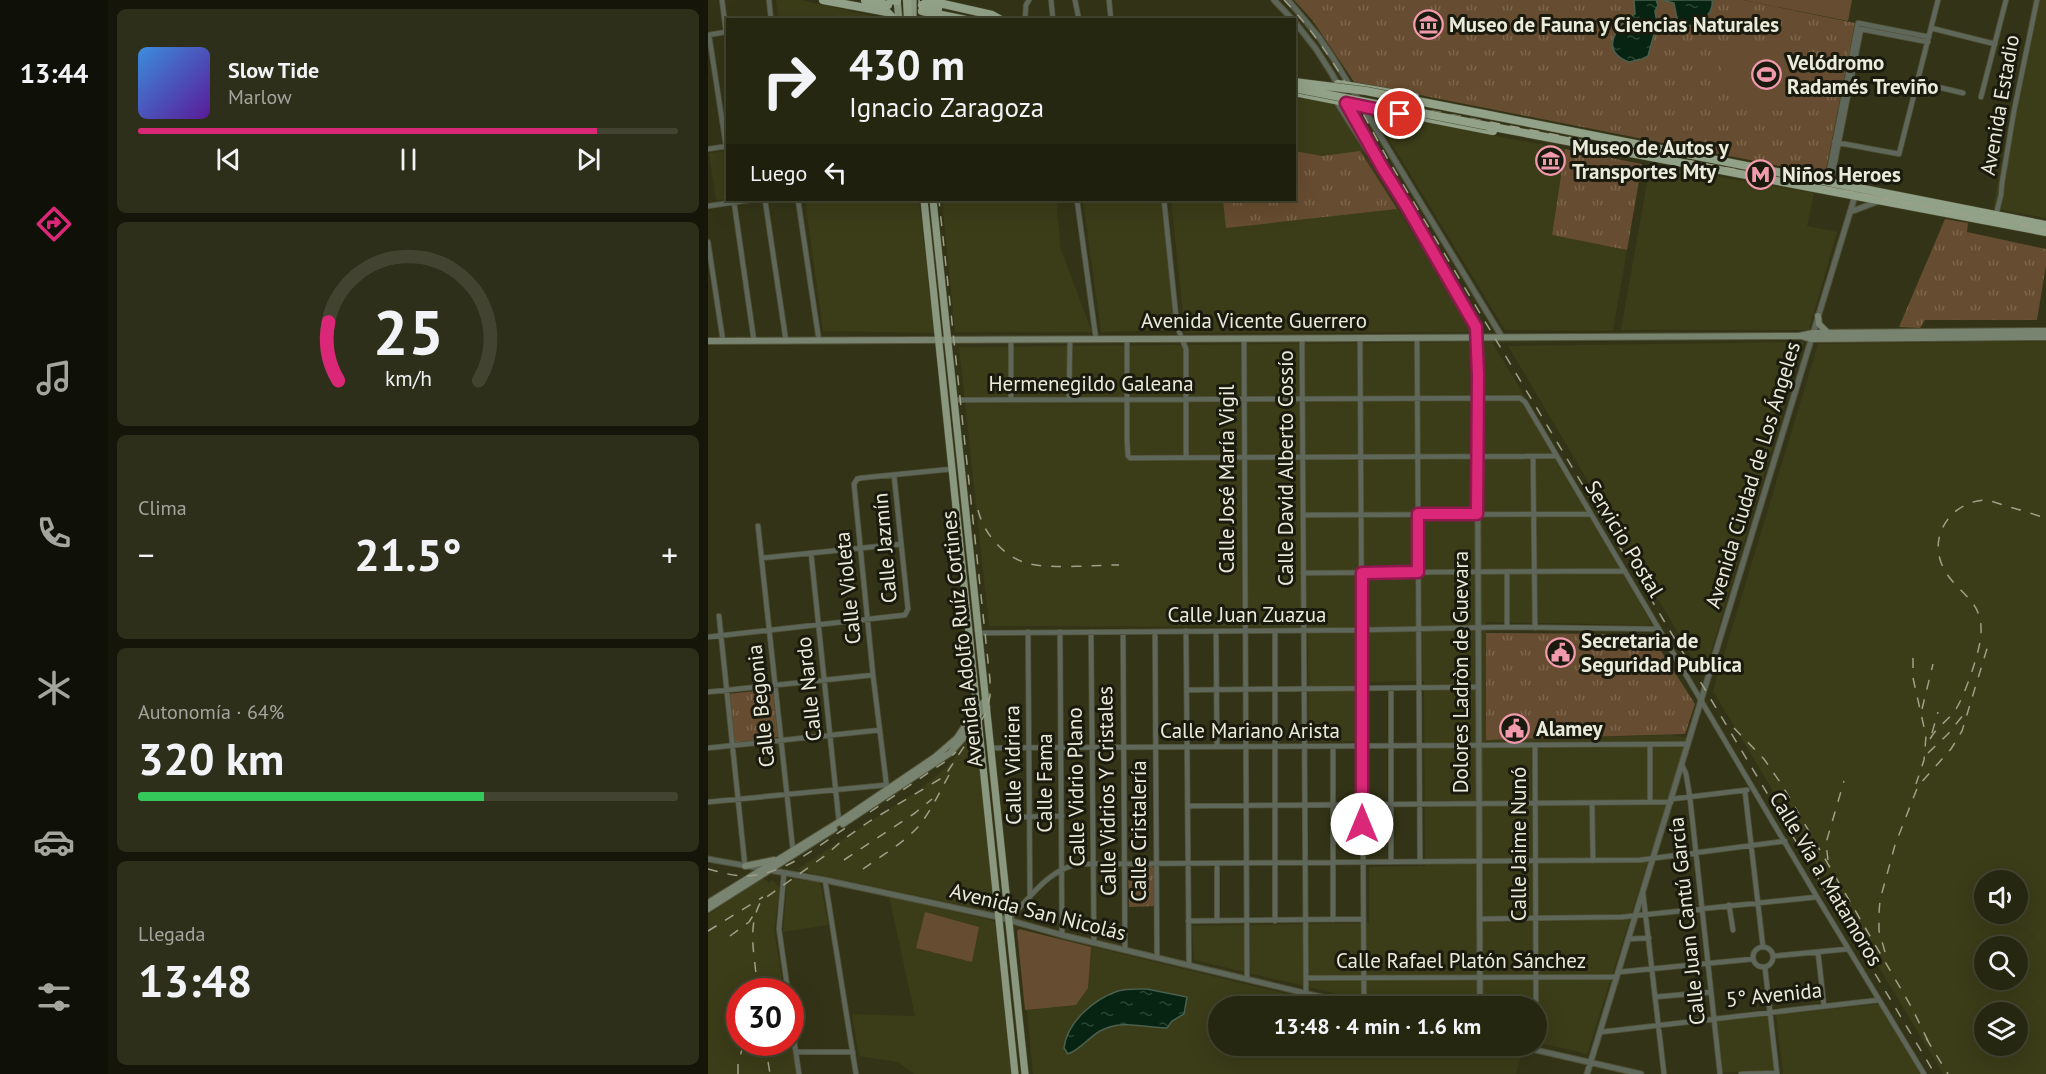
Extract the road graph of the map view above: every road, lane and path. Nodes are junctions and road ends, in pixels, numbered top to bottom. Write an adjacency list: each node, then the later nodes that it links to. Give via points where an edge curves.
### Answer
1 (722, 0): 31 (street)
2 (768, 0): 18 (street)
3 (823, 0): 19 (highway, via 887,12)
4 (865, 0): 16 (highway)
5 (907, 0): 21 (highway)
6 (913, 0): 22 (main road)
7 (1029, 0): 25 (street)
8 (1051, 0): 26 (street)
9 (1075, 0): 27 (street)
10 (1109, 0): 28 (street)
11 (1274, 0): 29 (street)
12 (1288, 0): 42 (street, via 1318,36)
13 (1938, 0): 32 (street)
14 (2006, 0): 36 (street)
15 (2037, 0): 75 (street, Avenida Estadio)
16 (893, 1): 20 (main road)
17 (923, 6): 23 (highway); 24 (highway)
18 (771, 18)
19 (894, 18)
20 (897, 18)
21 (911, 18)
22 (911, 18)
23 (956, 18)
24 (997, 18)
25 (1025, 18)
26 (1053, 18)
27 (1079, 18)
28 (1111, 18)
29 (1292, 18)
30 (1296, 23): 41 (street)
31 (726, 26)
32 (1931, 28): 35 (street); 36 (street)
33 (726, 32): 34 (street)
34 (708, 35): 53 (street)
35 (1928, 39): 40 (street); 54 (street, via 1861,29)
36 (1995, 44): 47 (street)
37 (1296, 81): 39 (highway)
38 (1296, 81): 51 (highway, bridge)
39 (1308, 81): 41 (highway); 46 (highway)
40 (1917, 82): 45 (street); 54 (street, via 1899,154)
41 (1337, 84): 42 (highway); 48 (highway); 49 (street)
42 (1349, 85): 49 (highway); 50 (street); 51 (highway, via 1531,120)
43 (1296, 90): 52 (highway, bridge)
44 (1296, 91): 46 (highway)
45 (1963, 93)
46 (1314, 96): 48 (highway)
47 (1982, 97)
48 (1333, 100): 49 (highway); 57 (street, via 1367,150)
49 (1346, 103): 50 (highway); 57 (street)
50 (1362, 106): 52 (highway, via 1502,133); 76 (street)
51 (1539, 126): 58 (highway)
52 (1518, 132): 59 (highway)
53 (726, 140)
54 (1836, 143): 60 (street)
55 (726, 146): 56 (street)
56 (708, 149)
57 (1375, 154): 79 (street)
58 (1694, 156): 59 (highway); 60 (highway)
59 (1707, 168): 62 (highway)
60 (1829, 182): 61 (highway)
61 (1843, 185): 63 (highway); 75 (highway)
62 (1855, 196): 63 (highway); 74 (street, Avenida Ciudad de Los Ángeles)
63 (1864, 198): 71 (highway)
64 (742, 201): 72 (street)
65 (765, 201): 103 (street)
66 (798, 201): 104 (street)
67 (924, 201): 97 (main road, Avenida Adolfo Ruíz Cortines)
68 (933, 201): 98 (main road, Avenida Adolfo Ruíz Cortines)
69 (1077, 201): 94 (street)
70 (1164, 201): 96 (street)
71 (1880, 201): 74 (street); 78 (highway)
72 (734, 202): 73 (street); 102 (street)
73 (708, 206)
74 (1850, 212): 82 (street, Avenida Ciudad de Los Ángeles)
75 (1996, 215): 77 (highway)
76 (1432, 220): 79 (street); 89 (street)
77 (2046, 226): 78 (highway)
78 (2025, 228): 80 (highway)
79 (1421, 230): 88 (street, via 1474,322)
80 (2046, 232)
81 (708, 242): 101 (street)
82 (1818, 316): 84 (main road); 85 (street, Avenida Ciudad de Los Ángeles)
83 (2046, 332): 84 (main road, Avenida Vicente Guerrero)
84 (1827, 333): 85 (main road, Avenida Vicente Guerrero)
85 (1812, 336): 89 (main road, Avenida Vicente Guerrero); 90 (main road, Avenida Vicente Guerrero); 183 (street, Avenida Ciudad de Los Ángeles)
86 (1360, 337): 87 (main road, Avenida Vicente Guerrero); 92 (main road, Avenida Vicente Guerrero); 107 (street)
87 (1417, 337): 88 (main road, Avenida Vicente Guerrero); 108 (street)
88 (1477, 337): 89 (main road, Avenida Vicente Guerrero); 105 (street, Dolores Ladròn de Guevara)
89 (1502, 337)
90 (2046, 337)
91 (1244, 338): 92 (main road, Avenida Vicente Guerrero); 96 (main road, Avenida Vicente Guerrero); 115 (street, Calle José María Vigil)
92 (1302, 338): 109 (street, Calle David Alberto Cossío)
93 (1070, 339): 94 (main road, Avenida Vicente Guerrero); 99 (main road, Avenida Vicente Guerrero); 112 (street)
94 (1096, 339): 95 (main road, Avenida Vicente Guerrero)
95 (1127, 339): 96 (main road, Avenida Vicente Guerrero); 113 (street)
96 (1182, 339): 114 (street, via 1186,349)
97 (938, 340): 98 (main road, Avenida Vicente Guerrero); 104 (main road, Avenida Vicente Guerrero); 124 (main road, Avenida Adolfo Ruíz Cortines)
98 (948, 340): 99 (main road, Avenida Vicente Guerrero); 110 (main road, Avenida Adolfo Ruíz Cortines)
99 (1011, 340): 111 (street)
100 (708, 341): 101 (main road, Avenida Vicente Guerrero)
101 (723, 341): 102 (main road, Avenida Vicente Guerrero)
102 (754, 341): 103 (main road, Avenida Vicente Guerrero)
103 (786, 341): 104 (main road, Avenida Vicente Guerrero)
104 (819, 341)
105 (1477, 397): 106 (street, Hermenegildo Galeana); 108 (street, Hermenegildo Galeana); 118 (street, Dolores Ladròn de Guevara)
106 (1517, 397): 120 (street, Servicio Postal, via 1525,402)
107 (1360, 398): 108 (street, Hermenegildo Galeana); 109 (street, Hermenegildo Galeana); 116 (street)
108 (1417, 398): 117 (street)
109 (1302, 399): 115 (street, Hermenegildo Galeana); 121 (street, Calle David Alberto Cossío)
110 (954, 400): 111 (street, Hermenegildo Galeana); 164 (main road, Avenida Adolfo Ruíz Cortines)
111 (1011, 400): 112 (street, Hermenegildo Galeana)
112 (1069, 400): 113 (street, Hermenegildo Galeana)
113 (1127, 400): 114 (street, Hermenegildo Galeana); 122 (street, via 1128,456)
114 (1185, 400): 115 (street, Hermenegildo Galeana); 122 (street)
115 (1244, 400): 123 (street, Calle José María Vigil)
116 (1360, 456): 117 (street); 121 (street); 131 (street)
117 (1418, 456): 118 (street); 126 (street)
118 (1477, 456): 119 (street); 127 (street, Dolores Ladròn de Guevara)
119 (1533, 456): 120 (street); 128 (street)
120 (1555, 456): 129 (street, Servicio Postal)
121 (1302, 457): 123 (street); 130 (street, Calle David Alberto Cossío)
122 (1186, 458): 123 (street)
123 (1244, 458): 163 (street, Calle José María Vigil)
124 (952, 469): 125 (street, Calle Violeta); 168 (main road, Avenida Adolfo Ruíz Cortines)
125 (894, 475): 133 (street, Calle Jazmín); 134 (street, Calle Violeta, via 855,481)
126 (1418, 514): 127 (street); 131 (street); 139 (street)
127 (1477, 514): 128 (street); 140 (street, Dolores Ladròn de Guevara)
128 (1533, 514): 129 (street); 137 (street)
129 (1590, 514): 138 (street, Servicio Postal)
130 (1303, 515): 131 (street); 142 (street, Calle David Alberto Cossío)
131 (1361, 515): 143 (street)
132 (758, 526): 136 (street, Calle Begonia)
133 (901, 544): 134 (street); 145 (street, Calle Jazmín, via 907,613)
134 (860, 549): 135 (street); 145 (street, Calle Violeta)
135 (811, 553): 136 (street); 146 (street, Calle Nardo)
136 (762, 558): 153 (street, Calle Begonia)
137 (1533, 571): 138 (street); 141 (street); 149 (street)
138 (1624, 571): 151 (street, Servicio Postal)
139 (1418, 572): 140 (street); 143 (street); 150 (street)
140 (1477, 572): 141 (street); 148 (street, Dolores Ladròn de Guevara)
141 (1507, 572): 147 (street)
142 (1303, 573): 143 (street); 155 (street, Calle David Alberto Cossío)
143 (1362, 573): 152 (street)
144 (719, 616): 165 (street)
145 (868, 620): 146 (street); 169 (street, Calle Violeta)
146 (819, 626): 153 (street); 170 (street, Calle Nardo)
147 (1507, 627): 148 (street, Calle Juan Zuazua); 149 (street, Calle Juan Zuazua)
148 (1478, 628): 150 (street, Calle Juan Zuazua); 172 (street, Dolores Ladròn de Guevara)
149 (1534, 628): 151 (street, Calle Juan Zuazua)
150 (1419, 629): 152 (street, Calle Juan Zuazua); 176 (street)
151 (1659, 629): 183 (street, Servicio Postal)
152 (1362, 630): 155 (street, Calle Juan Zuazua); 174 (street)
153 (770, 631): 165 (street); 171 (street, Calle Begonia)
154 (1275, 631): 155 (street, Calle Juan Zuazua); 163 (street, Calle Juan Zuazua); 179 (street)
155 (1304, 631): 173 (street, Calle David Alberto Cossío)
156 (1028, 632): 157 (street, Calle Juan Zuazua); 164 (street, Calle Juan Zuazua); 207 (street, Calle Vidriera)
157 (1060, 632): 158 (street, Calle Juan Zuazua); 208 (street, Calle Fama)
158 (1091, 632): 159 (street, Calle Juan Zuazua); 209 (street, Calle Vidrio Plano)
159 (1123, 632): 160 (street, Calle Juan Zuazua); 210 (street, Calle Vidrios Y Cristales)
160 (1155, 632): 161 (street, Calle Juan Zuazua); 197 (street, Calle Cristalería)
161 (1186, 632): 162 (street, Calle Juan Zuazua); 181 (street)
162 (1216, 632): 163 (street, Calle Juan Zuazua); 177 (street)
163 (1245, 632): 178 (street, Calle José María Vigil)
164 (978, 633): 167 (main road, Avenida Adolfo Ruíz Cortines)
165 (720, 635): 166 (street); 180 (street)
166 (708, 637)
167 (983, 668): 168 (main road); 184 (main road, Avenida Adolfo Ruíz Cortines)
168 (972, 670): 185 (main road, Avenida Adolfo Ruíz Cortines)
169 (873, 675): 170 (street); 187 (street, Calle Violeta)
170 (825, 680): 171 (street); 188 (street, Calle Nardo)
171 (776, 685): 180 (street); 189 (street, Calle Begonia)
172 (1478, 687): 176 (street); 193 (street, Dolores Ladròn de Guevara)
173 (1303, 688): 174 (street); 179 (street); 202 (street, Calle David Alberto Cossío)
174 (1362, 688): 175 (street); 204 (street)
175 (1391, 688): 176 (street); 195 (street)
176 (1419, 688): 196 (street)
177 (1216, 689): 178 (street); 181 (street); 199 (street)
178 (1245, 689): 179 (street); 200 (street, Calle José María Vigil)
179 (1275, 689): 201 (street)
180 (726, 690): 182 (street); 192 (street)
181 (1187, 690): 198 (street)
182 (708, 692)
183 (1702, 701): 191 (street, Avenida Ciudad de Los Ángeles); 215 (street, Calle Vía a Matamoros)
184 (987, 704): 185 (main road); 186 (main road); 206 (main road, Avenida Adolfo Ruíz Cortines)
185 (977, 708): 186 (main road, Avenida Adolfo Ruíz Cortines); 214 (main road, via 947,748)
186 (978, 717): 212 (main road, Avenida Adolfo Ruíz Cortines); 263 (main road, via 962,741 944,758)
187 (880, 730): 188 (street); 214 (street, Calle Violeta)
188 (830, 736): 189 (street); 216 (street, Calle Nardo)
189 (782, 740): 192 (street); 218 (street, Calle Begonia)
190 (1650, 744): 191 (street, Calle Mariano Arista); 194 (street, Calle Mariano Arista); 223 (street)
191 (1688, 744): 211 (street, Avenida Ciudad de Los Ángeles)
192 (732, 745): 205 (street); 220 (street)
193 (1478, 745): 194 (street, Calle Mariano Arista); 196 (street, Calle Mariano Arista); 227 (street, Dolores Ladròn de Guevara)
194 (1535, 745): 224 (street, Calle Jaime Nunó)
195 (1391, 746): 196 (street, Calle Mariano Arista); 204 (street, Calle Mariano Arista); 231 (street)
196 (1420, 746): 226 (street)
197 (1155, 747): 198 (street, Calle Mariano Arista); 210 (street, Calle Mariano Arista); 260 (street, Calle Cristalería)
198 (1187, 747): 199 (street, Calle Mariano Arista); 232 (street)
199 (1217, 747): 200 (street, Calle Mariano Arista)
200 (1246, 747): 201 (street, Calle Mariano Arista); 233 (street, Calle José María Vigil)
201 (1275, 747): 202 (street, Calle Mariano Arista); 234 (street)
202 (1304, 747): 203 (street, Calle Mariano Arista); 228 (street, Calle David Alberto Cossío)
203 (1333, 747): 204 (street, Calle Mariano Arista); 229 (street)
204 (1362, 747): 230 (street)
205 (708, 748)
206 (991, 748): 207 (street, Calle Mariano Arista); 213 (main road, Avenida Adolfo Ruíz Cortines)
207 (1029, 748): 208 (street, Calle Mariano Arista); 237 (street, Calle Vidriera)
208 (1062, 748): 209 (street, Calle Mariano Arista); 235 (street, Calle Fama)
209 (1092, 748): 210 (street, Calle Mariano Arista); 252 (street, Calle Vidrio Plano)
210 (1124, 748): 259 (street, Calle Vidrios Y Cristales)
211 (1682, 765): 219 (street, Calle Juan Cantú García); 221 (street, Avenida Ciudad de Los Ángeles)
212 (982, 770): 213 (main road); 276 (main road, Avenida Adolfo Ruíz Cortines)
213 (993, 770): 280 (main road, Avenida Adolfo Ruíz Cortines)
214 (886, 787): 216 (street); 238 (main road)
215 (1752, 787): 217 (street); 239 (street, Calle Vía a Matamoros)
216 (836, 790): 218 (street); 238 (street, Calle Nardo)
217 (1745, 792): 219 (street); 240 (street)
218 (787, 794): 220 (street); 241 (street, Calle Begonia)
219 (1690, 798): 221 (street); 242 (street, Calle Juan Cantú García)
220 (738, 799): 222 (street); 261 (street)
221 (1672, 801): 223 (street); 244 (street, Avenida Ciudad de Los Ángeles)
222 (708, 802)
223 (1650, 802): 225 (street)
224 (1535, 803): 225 (street); 227 (street); 251 (street, Calle Jaime Nunó)
225 (1592, 803): 246 (street)
226 (1420, 804): 227 (street); 231 (street); 249 (street)
227 (1479, 804): 250 (street, Dolores Ladròn de Guevara)
228 (1304, 805): 229 (street); 234 (street); 257 (street, Calle David Alberto Cossío)
229 (1333, 805): 230 (street); 258 (street)
230 (1362, 805): 231 (street); 247 (street)
231 (1391, 805): 248 (street)
232 (1188, 806): 233 (street); 253 (street)
233 (1246, 806): 234 (street); 255 (street, Calle José María Vigil)
234 (1274, 806): 256 (street)
235 (1062, 816): 237 (street); 262 (street, Calle Fama)
236 (1020, 817): 237 (street)
237 (1030, 817): 267 (street, Calle Vidriera)
238 (839, 822): 241 (main road)
239 (1785, 841): 240 (street); 268 (street, Calle Vía a Matamoros)
240 (1751, 846): 242 (street); 269 (street)
241 (793, 851): 243 (main road)
242 (1696, 853): 244 (street); 272 (street, Calle Juan Cantú García)
243 (780, 858): 261 (main road); 263 (main road)
244 (1653, 858): 246 (street); 266 (street, Avenida Ciudad de Los Ángeles)
245 (708, 859): 261 (street, Avenida San Nicolás)
246 (1593, 861): 251 (street)
247 (1362, 862): 248 (street); 258 (street); 277 (street)
248 (1392, 862): 249 (street)
249 (1420, 862): 250 (street)
250 (1479, 862): 251 (street); 278 (street, Dolores Ladròn de Guevara)
251 (1536, 862): 279 (street, Calle Jaime Nunó)
252 (1093, 863): 259 (street); 262 (street); 291 (street, Calle Vidrio Plano)
253 (1188, 863): 254 (street); 260 (street); 282 (street)
254 (1217, 863): 255 (street); 283 (street)
255 (1247, 863): 256 (street); 284 (street, Calle José María Vigil)
256 (1275, 863): 257 (street); 285 (street)
257 (1305, 863): 258 (street); 286 (street, Calle David Alberto Cossío)
258 (1333, 863): 281 (street)
259 (1125, 864): 260 (street); 294 (street, Calle Vidrios Y Cristales)
260 (1156, 864): 297 (street, Calle Cristalería)
261 (745, 866): 263 (street, Avenida San Nicolás)
262 (1062, 869): 267 (street); 288 (street, Calle Fama)
263 (766, 870): 264 (street, Avenida San Nicolás); 270 (main road); 273 (main road)
264 (784, 873): 265 (street, Avenida San Nicolás); 306 (street, via 779,929)
265 (825, 880): 276 (street, Avenida San Nicolás); 325 (street)
266 (1643, 893): 274 (street); 275 (street, Avenida Ciudad de Los Ángeles)
267 (1030, 897): 280 (street)
268 (1817, 897): 269 (street); 293 (street, Calle Vía a Matamoros)
269 (1757, 902): 271 (street); 292 (street)
270 (708, 903)
271 (1729, 905): 272 (street); 287 (street)
272 (1702, 908): 274 (street); 299 (street, Calle Juan Cantú García)
273 (708, 909)
274 (1646, 914): 275 (street); 289 (street)
275 (1636, 915): 279 (street); 290 (street, Avenida Ciudad de Los Ángeles)
276 (998, 917): 280 (street, Avenida San Nicolás); 331 (main road, Avenida Adolfo Ruíz Cortines)
277 (1363, 919): 281 (street); 304 (street)
278 (1479, 919): 279 (street); 305 (street, Dolores Ladròn de Guevara)
279 (1537, 919): 308 (street, Calle Jaime Nunó)
280 (1008, 920): 288 (street, Avenida San Nicolás); 332 (main road, Avenida Adolfo Ruíz Cortines)
281 (1333, 920): 286 (street)
282 (1188, 921): 283 (street); 300 (street)
283 (1217, 921): 284 (street)
284 (1246, 921): 285 (street); 309 (street, Calle José María Vigil)
285 (1275, 921): 286 (street)
286 (1305, 921): 307 (street, Calle David Alberto Cossío)
287 (1733, 930)
288 (1062, 935): 291 (street, Avenida San Nicolás)
289 (1648, 938): 290 (street); 302 (street)
290 (1629, 939): 303 (street, Avenida Ciudad de Los Ángeles)
291 (1094, 942): 294 (street, Avenida San Nicolás)
292 (1763, 947): 296 (street); 298 (street, via 1756,950)
293 (1848, 949): 295 (street); 317 (street, Calle Vía a Matamoros)
294 (1125, 950): 297 (street, Avenida San Nicolás)
295 (1818, 952): 296 (street); 318 (street)
296 (1774, 956): 301 (street)
297 (1157, 958): 300 (street, Avenida San Nicolás)
298 (1753, 959): 299 (street, Calle Rafael Platón Sánchez); 301 (street)
299 (1709, 964): 302 (street, Calle Rafael Platón Sánchez); 310 (street, Calle Juan Cantú García)
300 (1189, 965): 309 (street, Avenida San Nicolás)
301 (1765, 968): 319 (street)
302 (1652, 970): 303 (street, Calle Rafael Platón Sánchez); 316 (street)
303 (1618, 975): 308 (street, Calle Rafael Platón Sánchez); 322 (street, Avenida Ciudad de Los Ángeles)
304 (1363, 977): 305 (street, Calle Rafael Platón Sánchez); 307 (street, Calle Rafael Platón Sánchez); 313 (street)
305 (1480, 977): 308 (street, Calle Rafael Platón Sánchez); 314 (street, Dolores Ladròn de Guevara)
306 (786, 978)
307 (1306, 978): 311 (street, Calle David Alberto Cossío)
308 (1536, 978): 315 (street, Calle Jaime Nunó)
309 (1247, 980): 311 (street, Avenida San Nicolás)
310 (1711, 992): 316 (street); 320 (street, Calle Juan Cantú García)
311 (1305, 994): 312 (street, Avenida San Nicolás)
312 (1314, 996)
313 (1364, 996)
314 (1480, 996)
315 (1536, 996)
316 (1654, 997): 321 (street)
317 (1880, 1000): 318 (street, 5° Avenida); 338 (street, Calle Vía a Matamoros)
318 (1824, 1006): 319 (street, 5° Avenida)
319 (1770, 1012): 320 (street, 5° Avenida); 328 (street)
320 (1714, 1018): 321 (street, 5° Avenida); 336 (street, Calle Juan Cantú García)
321 (1657, 1025): 322 (street, 5° Avenida); 335 (street)
322 (1600, 1032): 327 (street, Avenida Ciudad de Los Ángeles)
323 (1547, 1051): 327 (street)
324 (804, 1052): 325 (street)
325 (853, 1052): 330 (street)
326 (797, 1056): 329 (street)
327 (1591, 1063): 333 (street, Avenida Ciudad de Los Ángeles); 334 (street)
328 (1777, 1073): 337 (street)
329 (799, 1074)
330 (856, 1074)
331 (1015, 1074)
332 (1025, 1074)
333 (1587, 1074)
334 (1641, 1074)
335 (1664, 1074)
336 (1720, 1074)
337 (1741, 1074)
338 (1924, 1074)

